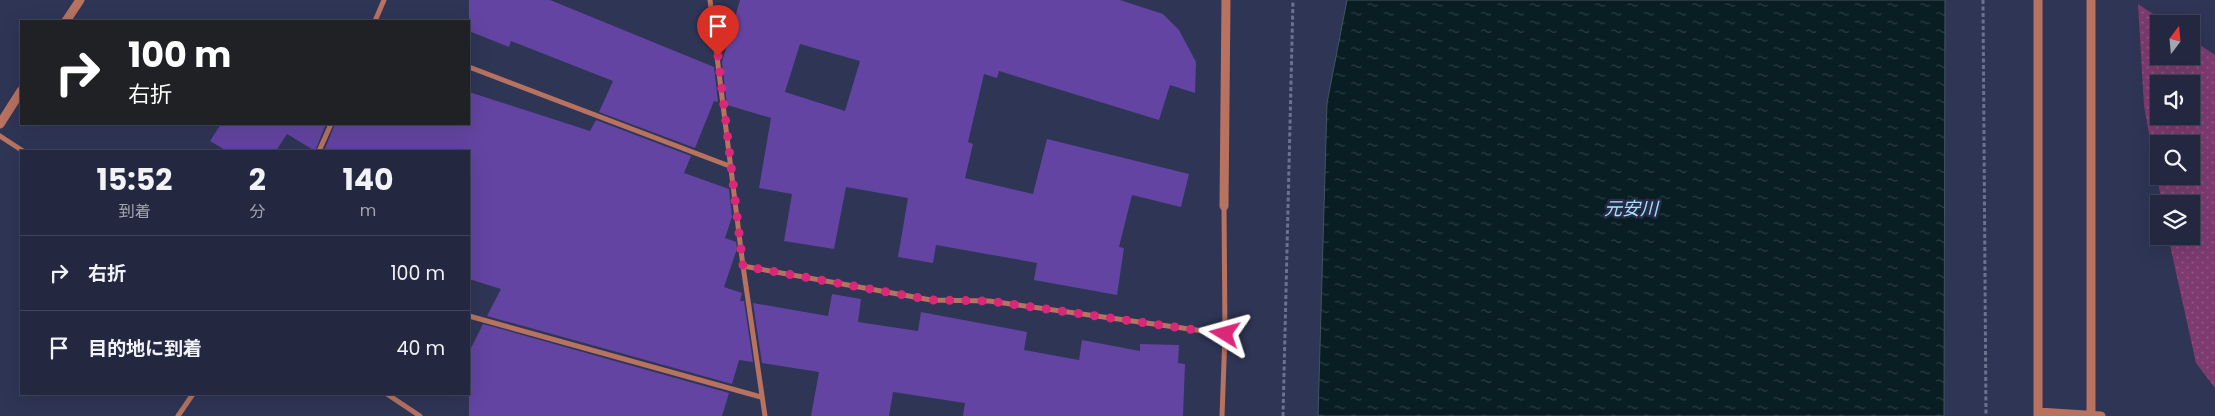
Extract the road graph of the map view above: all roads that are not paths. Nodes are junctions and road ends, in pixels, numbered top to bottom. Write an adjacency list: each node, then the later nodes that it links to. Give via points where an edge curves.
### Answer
1 (80, 0): 7 (street)
2 (384, 0): 8 (street)
3 (710, 0): 16 (street)
4 (1226, 0): 17 (street)
5 (2038, 0): 24 (street)
6 (2091, 0): 25 (street)
7 (67, 20)
8 (375, 20)
9 (470, 67): 16 (street)
10 (20, 92): 11 (street)
11 (0, 124)
12 (331, 125): 15 (street)
13 (0, 136): 14 (street)
14 (21, 150)
15 (319, 150)
16 (732, 167): 18 (street)
17 (1224, 206): 20 (street)
18 (743, 266): 20 (street, via 931,300 989,301); 23 (street)
19 (470, 316): 23 (street)
20 (1225, 334): 29 (street)
21 (192, 395): 26 (street)
22 (388, 395): 27 (street)
23 (761, 396): 28 (street)
24 (2038, 414): 25 (street)
25 (2091, 415): 30 (street)
26 (178, 416)
27 (420, 416)
28 (765, 416)
29 (1222, 416)
30 (2101, 416)

